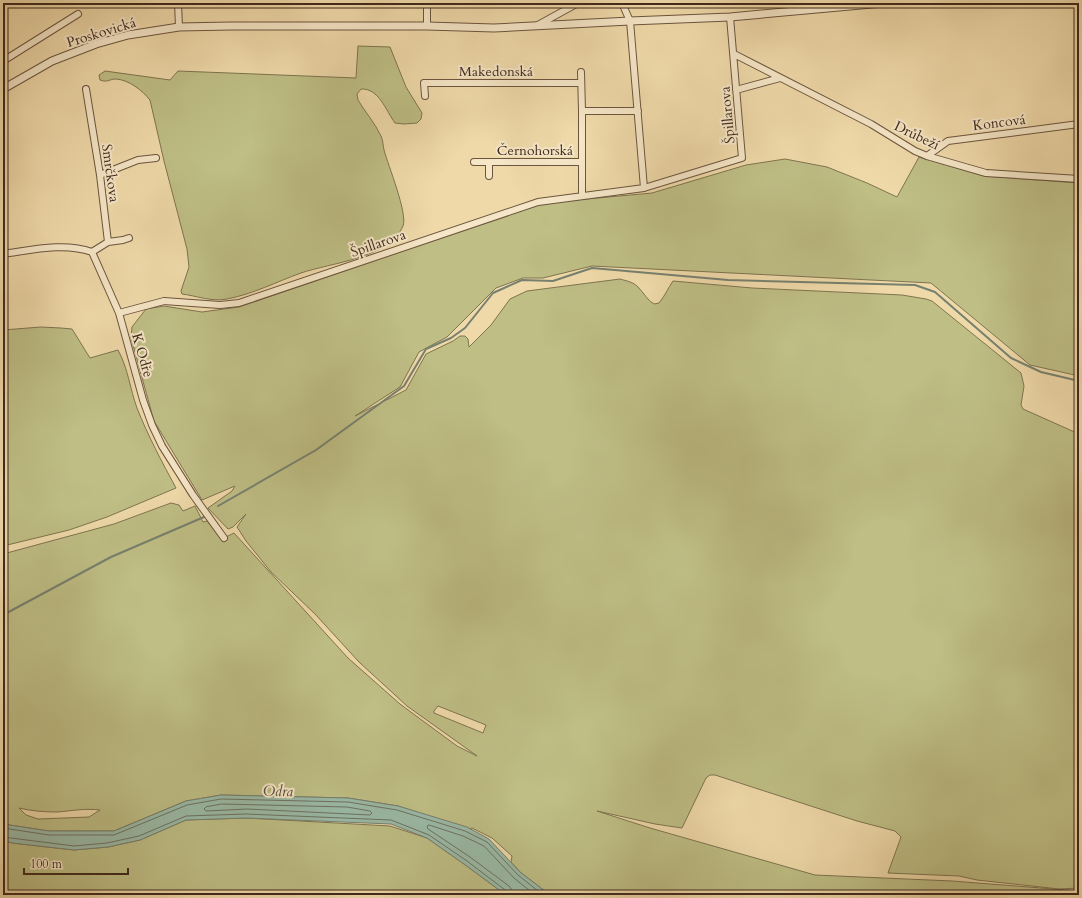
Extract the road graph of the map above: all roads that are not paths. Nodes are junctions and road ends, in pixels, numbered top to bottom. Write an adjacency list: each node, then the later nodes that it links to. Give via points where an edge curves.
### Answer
1 (178, 3): 13 (street)
2 (427, 3): 3 (street); 7 (street); 11 (street)
3 (450, 3)
4 (578, 3): 12 (street)
5 (622, 3): 10 (street)
6 (883, 3): 9 (street, Proskovická)
7 (310, 4)
8 (78, 14): 15 (street, Proskovická)
9 (730, 17): 10 (street, Proskovická); 14 (street, Špillarova)
10 (630, 21): 12 (street, Proskovická); 24 (street)
11 (427, 26): 12 (street, Proskovická); 13 (street, Proskovická)
12 (537, 26)
13 (179, 27): 19 (street, Proskovická, via 128,35 96,44 52,61)
14 (734, 54): 17 (street, Drůbeží); 21 (street, Špillarova)
15 (3, 61)
16 (581, 72): 18 (street)
17 (780, 78): 21 (street); 26 (street, Drůbeží, via 871,124)
18 (581, 83): 22 (street, Makedonská, via 424,83); 23 (street)
19 (4, 87)
20 (86, 89): 31 (street, Smrčkova)
21 (736, 90): 34 (street, Špillarova, via 742,158)
22 (425, 96)
23 (582, 111): 24 (street); 30 (street)
24 (638, 111): 34 (street)
25 (1079, 124): 26 (street, Koncová, via 948,141)
26 (927, 156): 33 (street, Drůbeží, via 986,173)
27 (156, 158): 31 (street, via 138,160)
28 (474, 162): 29 (street, Černohorská)
29 (489, 162): 30 (street, Černohorská); 32 (street, Černohorská)
30 (582, 162): 35 (street)
31 (100, 175): 37 (street, Smrčkova)
32 (488, 176)
33 (1079, 179)
34 (644, 188): 35 (street, Špillarova)
35 (582, 196): 40 (street, Špillarova, via 538,202 239,303 220,305 164,301)
36 (129, 238): 37 (street)
37 (108, 242): 38 (street)
38 (92, 252): 39 (street, via 77,248 53,248); 40 (street, K Odře)
39 (3, 254)
40 (119, 313): 41 (street, K Odře, via 152,425 193,495)
41 (224, 538)

